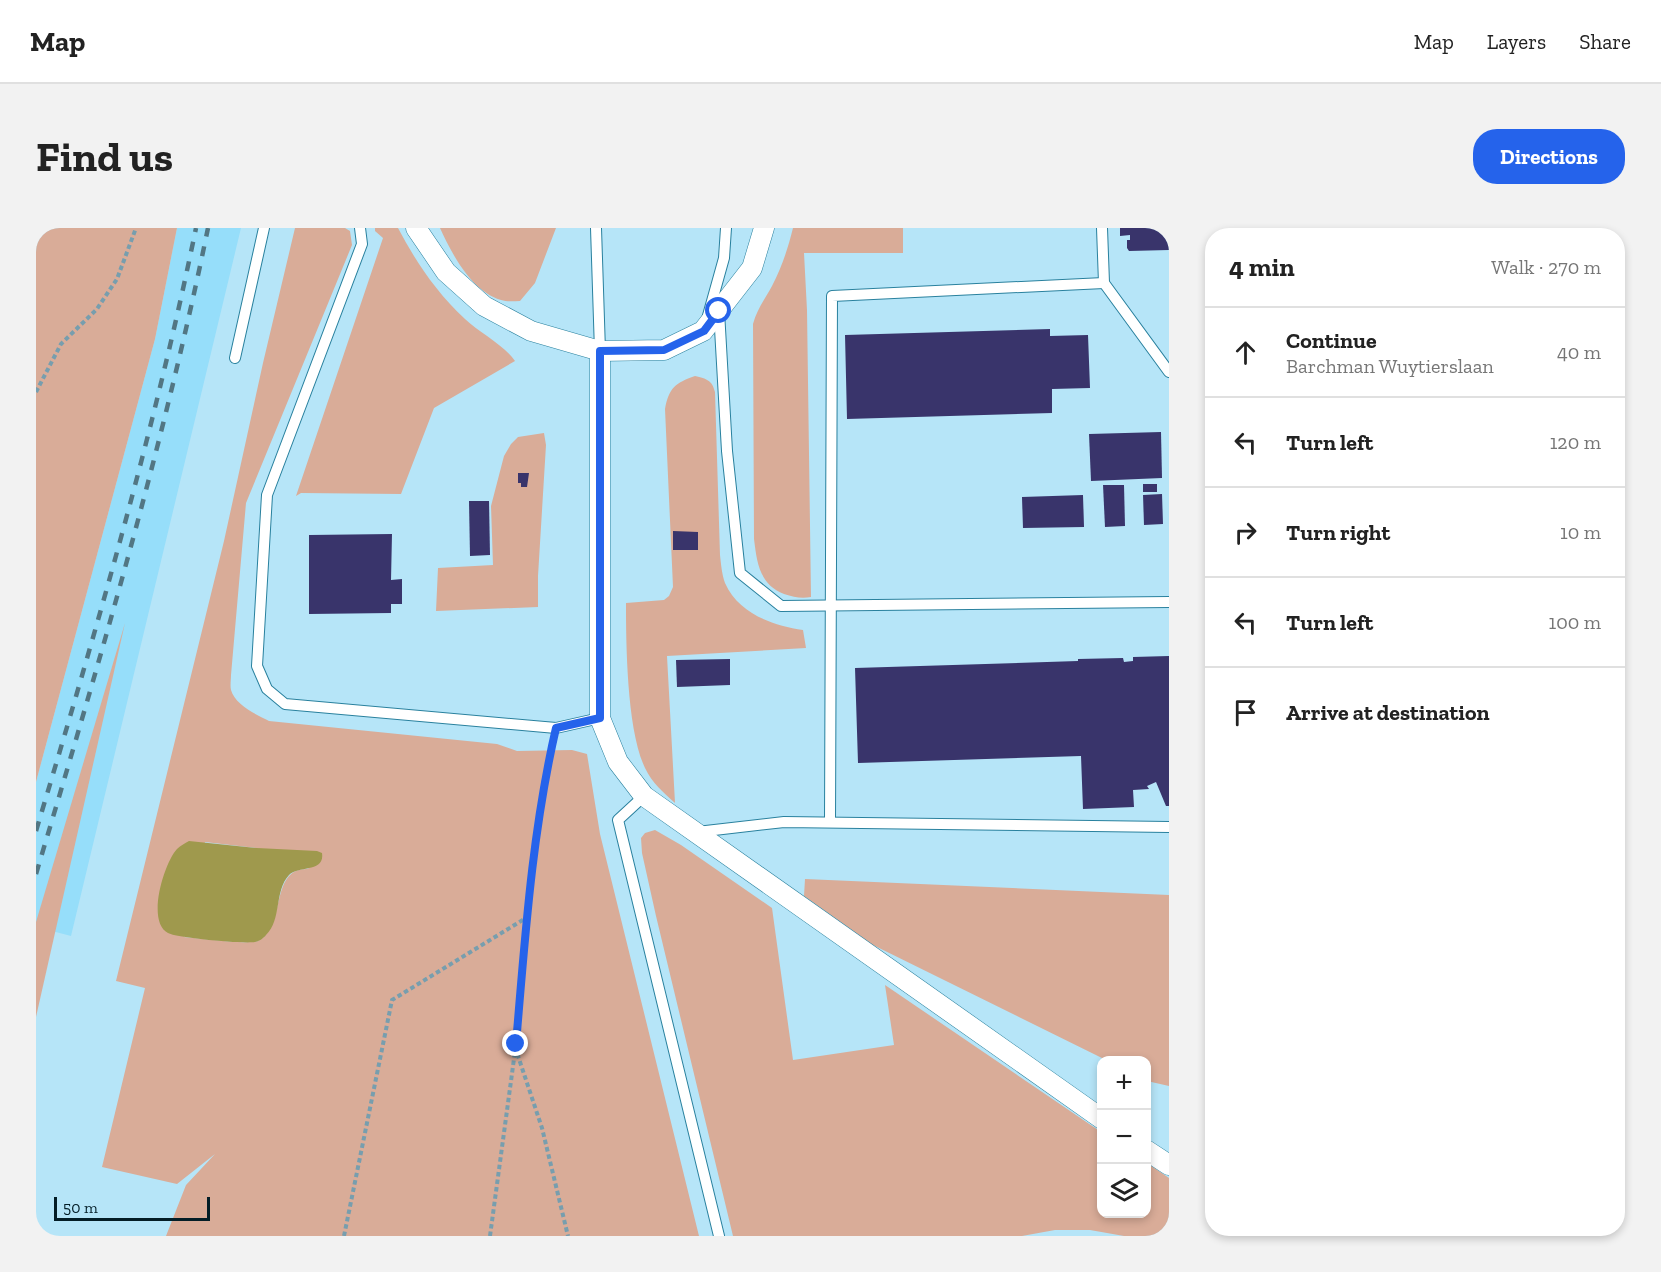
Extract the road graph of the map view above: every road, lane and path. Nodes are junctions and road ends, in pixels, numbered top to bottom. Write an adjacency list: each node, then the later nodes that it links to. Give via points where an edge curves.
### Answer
1 (136, 228): 15 (path, via 117,279 97,309 61,344)
2 (264, 228): 13 (lane)
3 (360, 228): 19 (lane, via 362,244 267,495 257,666 267,689 285,704)
4 (416, 228): 12 (street, via 446,272 484,306 531,331)
5 (596, 228): 12 (lane)
6 (726, 228): 11 (lane, via 724,258)
7 (764, 228): 10 (street, via 752,268)
8 (1102, 228): 9 (lane)
9 (1104, 283): 14 (lane); 17 (lane, via 832,296)
10 (719, 311): 11 (street); 17 (lane, via 727,451 740,573 781,606)
11 (704, 331): 12 (street, via 664,350)
12 (600, 351): 18 (street)
13 (235, 358)
14 (1169, 372)
15 (36, 392)
16 (1169, 602): 17 (lane)
17 (830, 606): 21 (lane)
18 (600, 718): 19 (lane); 20 (street, via 618,762)
19 (556, 728): 24 (path, via 544,779)
20 (644, 796): 23 (street); 32 (lane, via 618,820)
21 (830, 822): 22 (lane); 23 (lane, via 784,822)
22 (1169, 827)
23 (697, 832): 26 (street)
24 (526, 917): 25 (path); 29 (path, via 392,1000)
25 (515, 1047): 30 (path); 31 (path, via 542,1128)
26 (1097, 1116)
27 (1151, 1153): 28 (street)
28 (1169, 1165)
29 (344, 1236)
30 (490, 1236)
31 (568, 1236)
32 (719, 1236)

